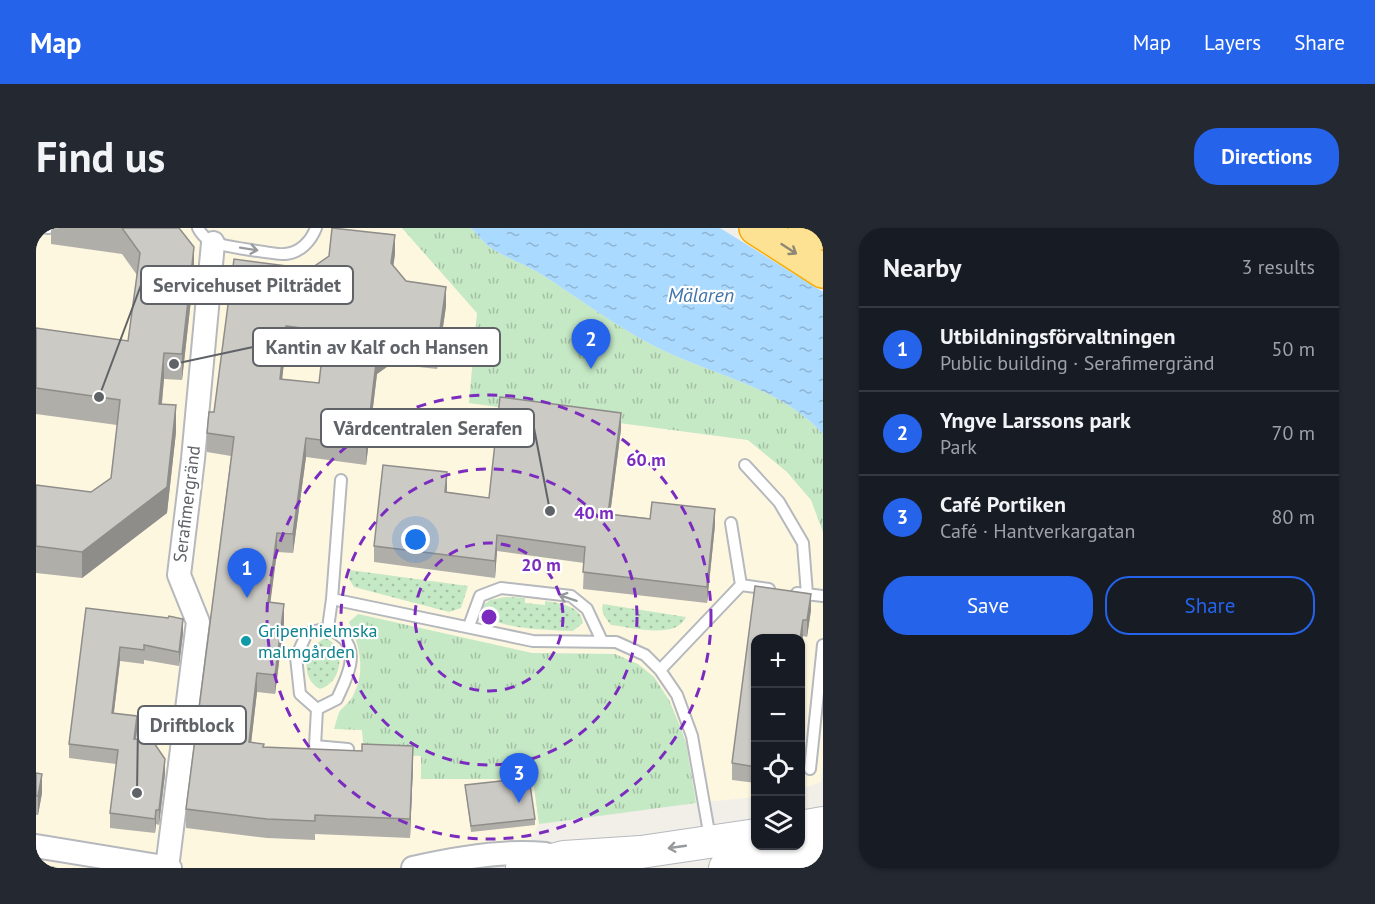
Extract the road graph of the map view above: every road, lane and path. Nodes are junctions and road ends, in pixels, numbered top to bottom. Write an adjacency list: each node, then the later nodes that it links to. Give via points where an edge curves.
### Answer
1 (316, 228): 5 (lane, one-way to 1, via 285,254 302,248)
2 (756, 228): 6 (highway, one-way to 6)
3 (805, 228): 4 (highway)
4 (822, 230)
5 (206, 235): 29 (street, Serafimergränd, via 193,459 179,575 198,622)
6 (823, 271)
7 (745, 465): 11 (lane, via 779,502 803,543)
8 (341, 480): 13 (lane)
9 (731, 523): 10 (lane)
10 (741, 585): 11 (lane); 18 (lane)
11 (807, 594): 12 (lane)
12 (823, 596)
13 (332, 599): 14 (lane); 15 (lane)
14 (469, 626): 16 (lane, via 533,640); 16 (lane, one-way to 14, via 587,609 571,596 501,588 480,596)
15 (328, 628): 19 (lane, via 346,640 349,672 337,699); 19 (lane, via 307,633 296,657 300,694)
16 (602, 641): 18 (lane, via 616,642 645,655)
17 (823, 645): 21 (lane)
18 (660, 670): 27 (lane, via 677,695 692,736)
19 (317, 709): 20 (lane, via 315,746)
20 (348, 749)
21 (810, 769)
22 (823, 823): 23 (street)
23 (805, 826)
24 (751, 837): 27 (street)
25 (36, 846): 29 (street)
26 (823, 851): 27 (street)
27 (716, 854): 28 (street, one-way to 28)
28 (564, 856): 30 (street, via 529,853); 31 (street)
29 (169, 868)
30 (413, 868)
31 (522, 868)

